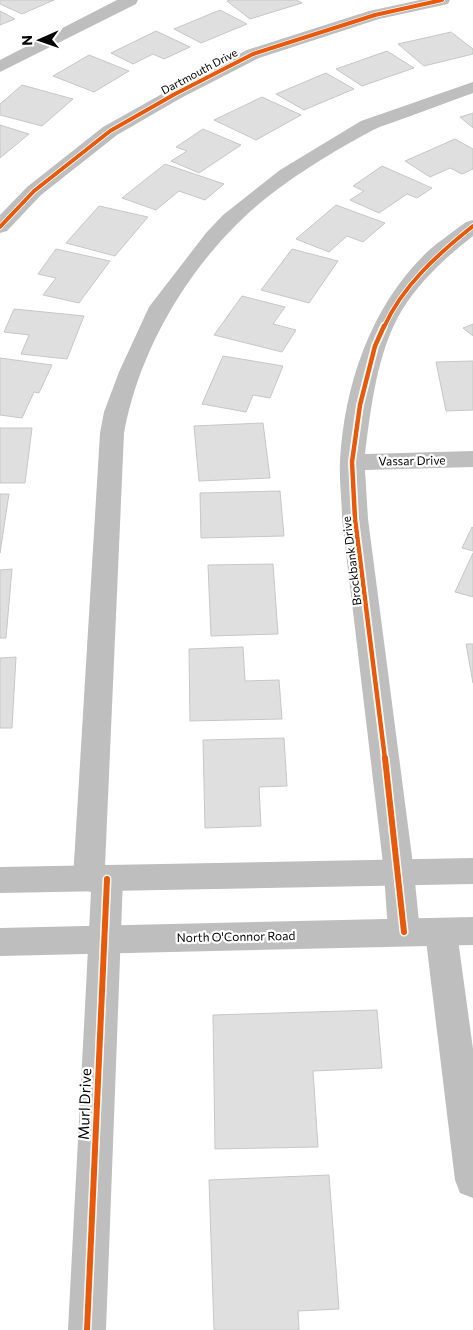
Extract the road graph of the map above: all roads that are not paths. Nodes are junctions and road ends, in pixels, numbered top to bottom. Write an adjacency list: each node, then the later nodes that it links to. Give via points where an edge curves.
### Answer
1 (130, 0): 3 (street)
2 (442, 0): 6 (street, Dartmouth Drive, via 375,16 254,54 193,85 110,130 34,191)
3 (0, 67)
4 (473, 87): 11 (street, Murl Drive, via 368,125 274,183 212,237 166,296 152,322 116,412 112,433)
5 (473, 226): 8 (street, Brockbank Drive, via 434,257 392,309 375,346 360,405)
6 (0, 227)
7 (473, 459): 8 (street, Vassar Drive)
8 (352, 462): 10 (street, Brockbank Drive, via 355,519)
9 (473, 870): 10 (street)
10 (399, 872): 11 (street); 14 (street, Brockbank Drive)
11 (98, 879): 12 (street); 15 (street, Murl Drive)
12 (0, 880)
13 (457, 931): 14 (street, North O'Connor Road); 17 (street)
14 (404, 932): 15 (street, North O'Connor Road)
15 (104, 939): 16 (street, North O'Connor Road); 18 (street, Murl Drive)
16 (0, 942)
17 (473, 1180)
18 (88, 1330)

